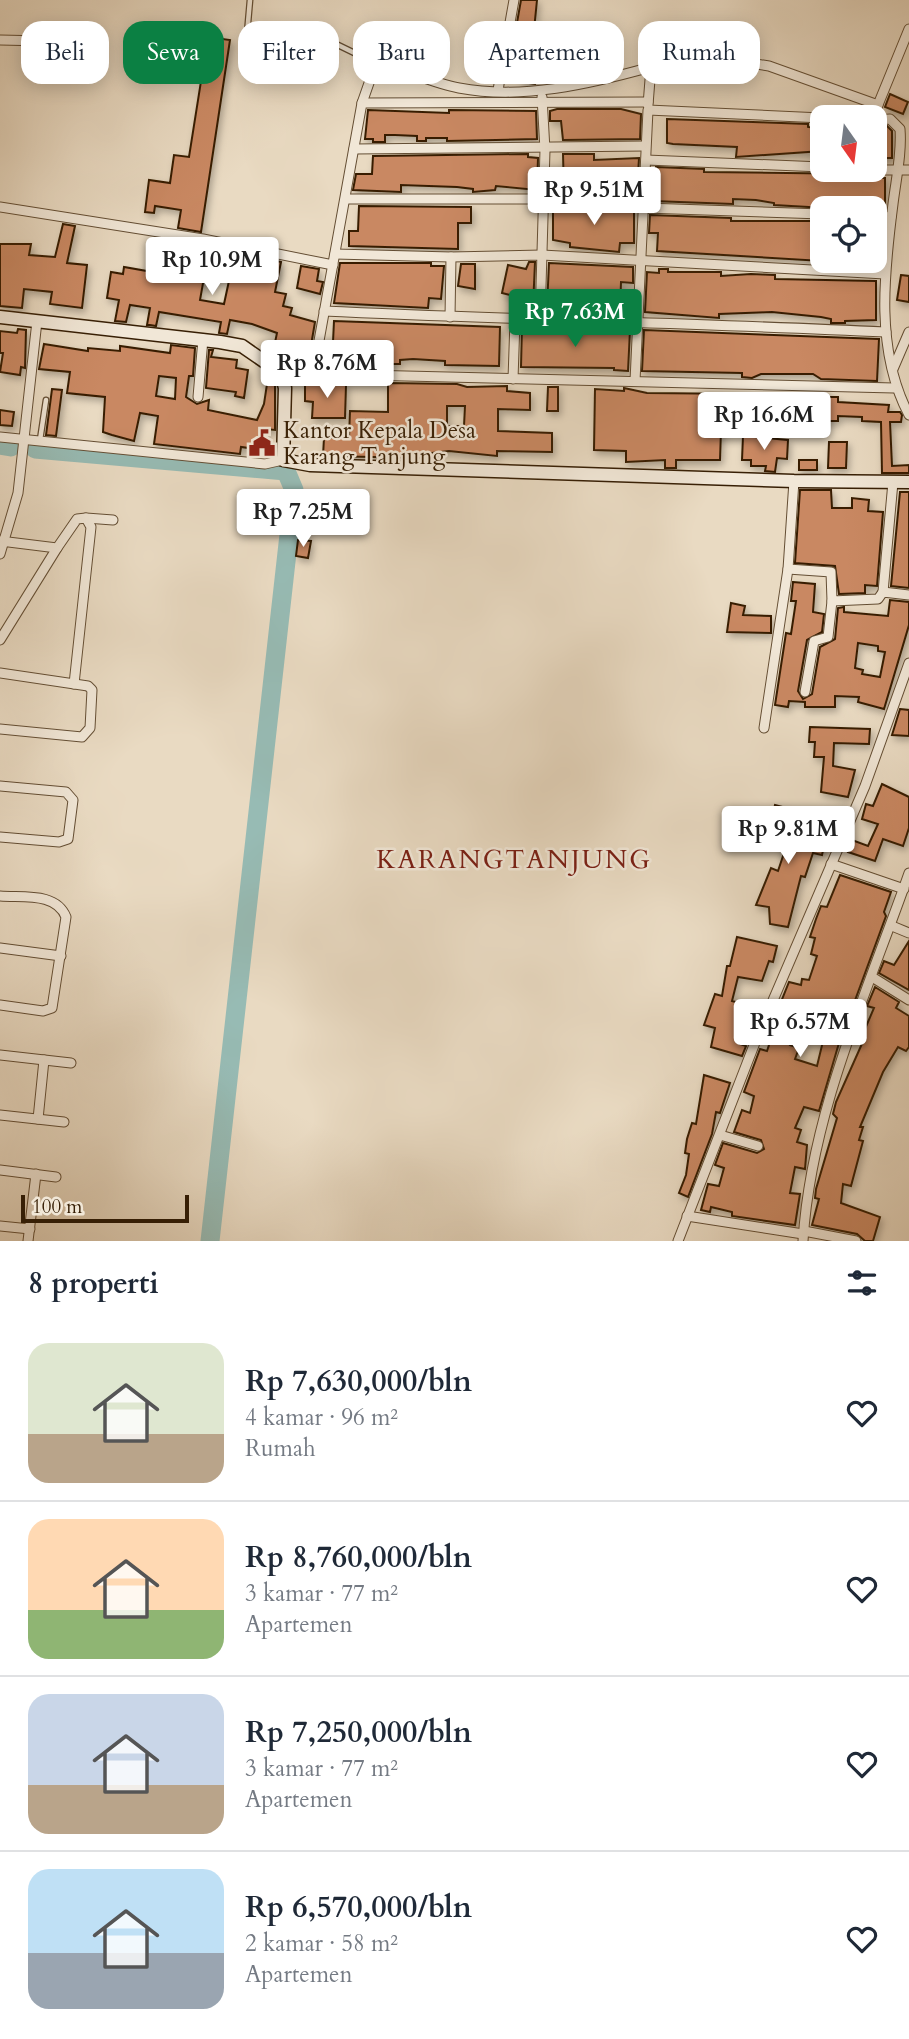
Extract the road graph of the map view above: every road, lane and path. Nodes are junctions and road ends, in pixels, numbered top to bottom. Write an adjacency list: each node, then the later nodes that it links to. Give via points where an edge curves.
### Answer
1 (250, 0): 6 (lane, via 247,34 251,39 338,45)
2 (514, 0): 12 (street)
3 (909, 29): 16 (street)
4 (0, 40): 5 (street)
5 (21, 40)
6 (353, 52)
7 (760, 64): 16 (street)
8 (638, 70): 13 (street)
9 (369, 84): 15 (street)
10 (443, 84): 12 (street)
11 (650, 84): 17 (street)
12 (498, 90): 13 (street)
13 (537, 90): 14 (street)
14 (544, 100): 15 (street); 17 (street); 22 (street)
15 (362, 103): 21 (street)
16 (878, 105)
17 (648, 106): 18 (street); 20 (street)
18 (810, 117)
19 (887, 119): 27 (street, via 900,129)
20 (645, 146): 22 (street); 23 (street)
21 (354, 149): 22 (street); 28 (street)
22 (545, 150): 29 (street)
23 (646, 160): 24 (street); 30 (street)
24 (810, 167)
25 (909, 170): 27 (street)
26 (887, 171): 27 (street)
27 (897, 171): 34 (street)
28 (347, 199): 29 (street); 35 (street)
29 (543, 201): 30 (street); 36 (street)
30 (645, 204): 32 (street); 38 (street)
31 (0, 207): 39 (street)
32 (810, 213)
33 (887, 217): 34 (street)
34 (891, 217): 40 (street)
35 (335, 254): 37 (street); 39 (street)
36 (542, 255): 37 (street); 38 (street); 45 (street)
37 (451, 257): 43 (street)
38 (642, 263): 40 (street); 46 (street)
39 (333, 265): 41 (street)
40 (885, 274): 48 (street)
41 (324, 311): 43 (street); 53 (street)
42 (0, 317): 47 (street)
43 (450, 317): 44 (street)
44 (514, 320): 45 (street); 54 (street)
45 (540, 320): 46 (street)
46 (638, 320): 48 (street); 55 (street)
47 (37, 321): 50 (street); 61 (street)
48 (886, 332): 51 (street)
49 (909, 332): 51 (street)
50 (203, 340): 52 (street, via 242,346); 57 (street)
51 (892, 370): 56 (street)
52 (281, 373): 53 (street); 63 (street, via 285,388)
53 (313, 374): 54 (street)
54 (513, 379): 55 (street)
55 (635, 381): 56 (street)
56 (894, 388): 59 (street)
57 (198, 397)
58 (46, 400): 62 (lane)
59 (909, 415)
60 (0, 436): 61 (street)
61 (25, 439): 62 (street); 69 (street, via 18,493)
62 (40, 440): 63 (street, via 265,464)
63 (283, 460): 64 (street, via 310,465)
64 (794, 481): 65 (street); 72 (street)
65 (893, 482): 66 (street); 73 (street)
66 (909, 482)
67 (86, 519): 68 (street); 70 (street, via 77,519); 79 (street, via 91,527)
68 (114, 520)
69 (2, 541): 70 (street); 71 (street)
70 (57, 548): 76 (street)
71 (0, 554)
72 (788, 569): 75 (street, via 831,572); 82 (street)
73 (883, 592): 74 (street); 75 (street, via 876,599)
74 (909, 595)
75 (832, 601): 80 (street, via 828,637 814,640)
76 (0, 640)
77 (909, 663): 85 (street)
78 (0, 673): 79 (street)
79 (74, 684): 81 (street, via 92,690 90,728 82,737)
80 (805, 692)
81 (0, 729)
82 (764, 729)
83 (0, 786): 84 (street, via 66,792 73,800 68,839)
84 (0, 837)
85 (831, 864): 87 (street); 102 (street)
86 (909, 873): 87 (street)
87 (904, 889): 89 (street)
88 (0, 896): 92 (street, via 53,900 61,906 66,917)
89 (892, 926): 90 (street); 93 (street)
90 (909, 933)
91 (0, 948): 92 (street)
92 (61, 956): 95 (street, via 52,1008 43,1011)
93 (872, 977): 94 (street); 110 (street, via 826,1110 808,1189)
94 (909, 1000)
95 (0, 1005)
96 (0, 1055): 97 (street)
97 (44, 1060): 98 (street); 100 (street)
98 (71, 1063)
99 (0, 1115): 100 (street)
100 (38, 1119): 101 (street)
101 (64, 1122)
102 (720, 1135): 103 (street); 107 (street)
103 (758, 1146)
104 (0, 1170): 105 (street)
105 (36, 1174): 106 (street); 109 (street)
106 (56, 1177)
107 (687, 1216): 110 (street); 112 (street)
108 (0, 1226): 109 (street)
109 (30, 1229): 111 (street)
110 (804, 1235): 113 (street)
111 (28, 1241)
112 (678, 1241)
113 (856, 1241)

